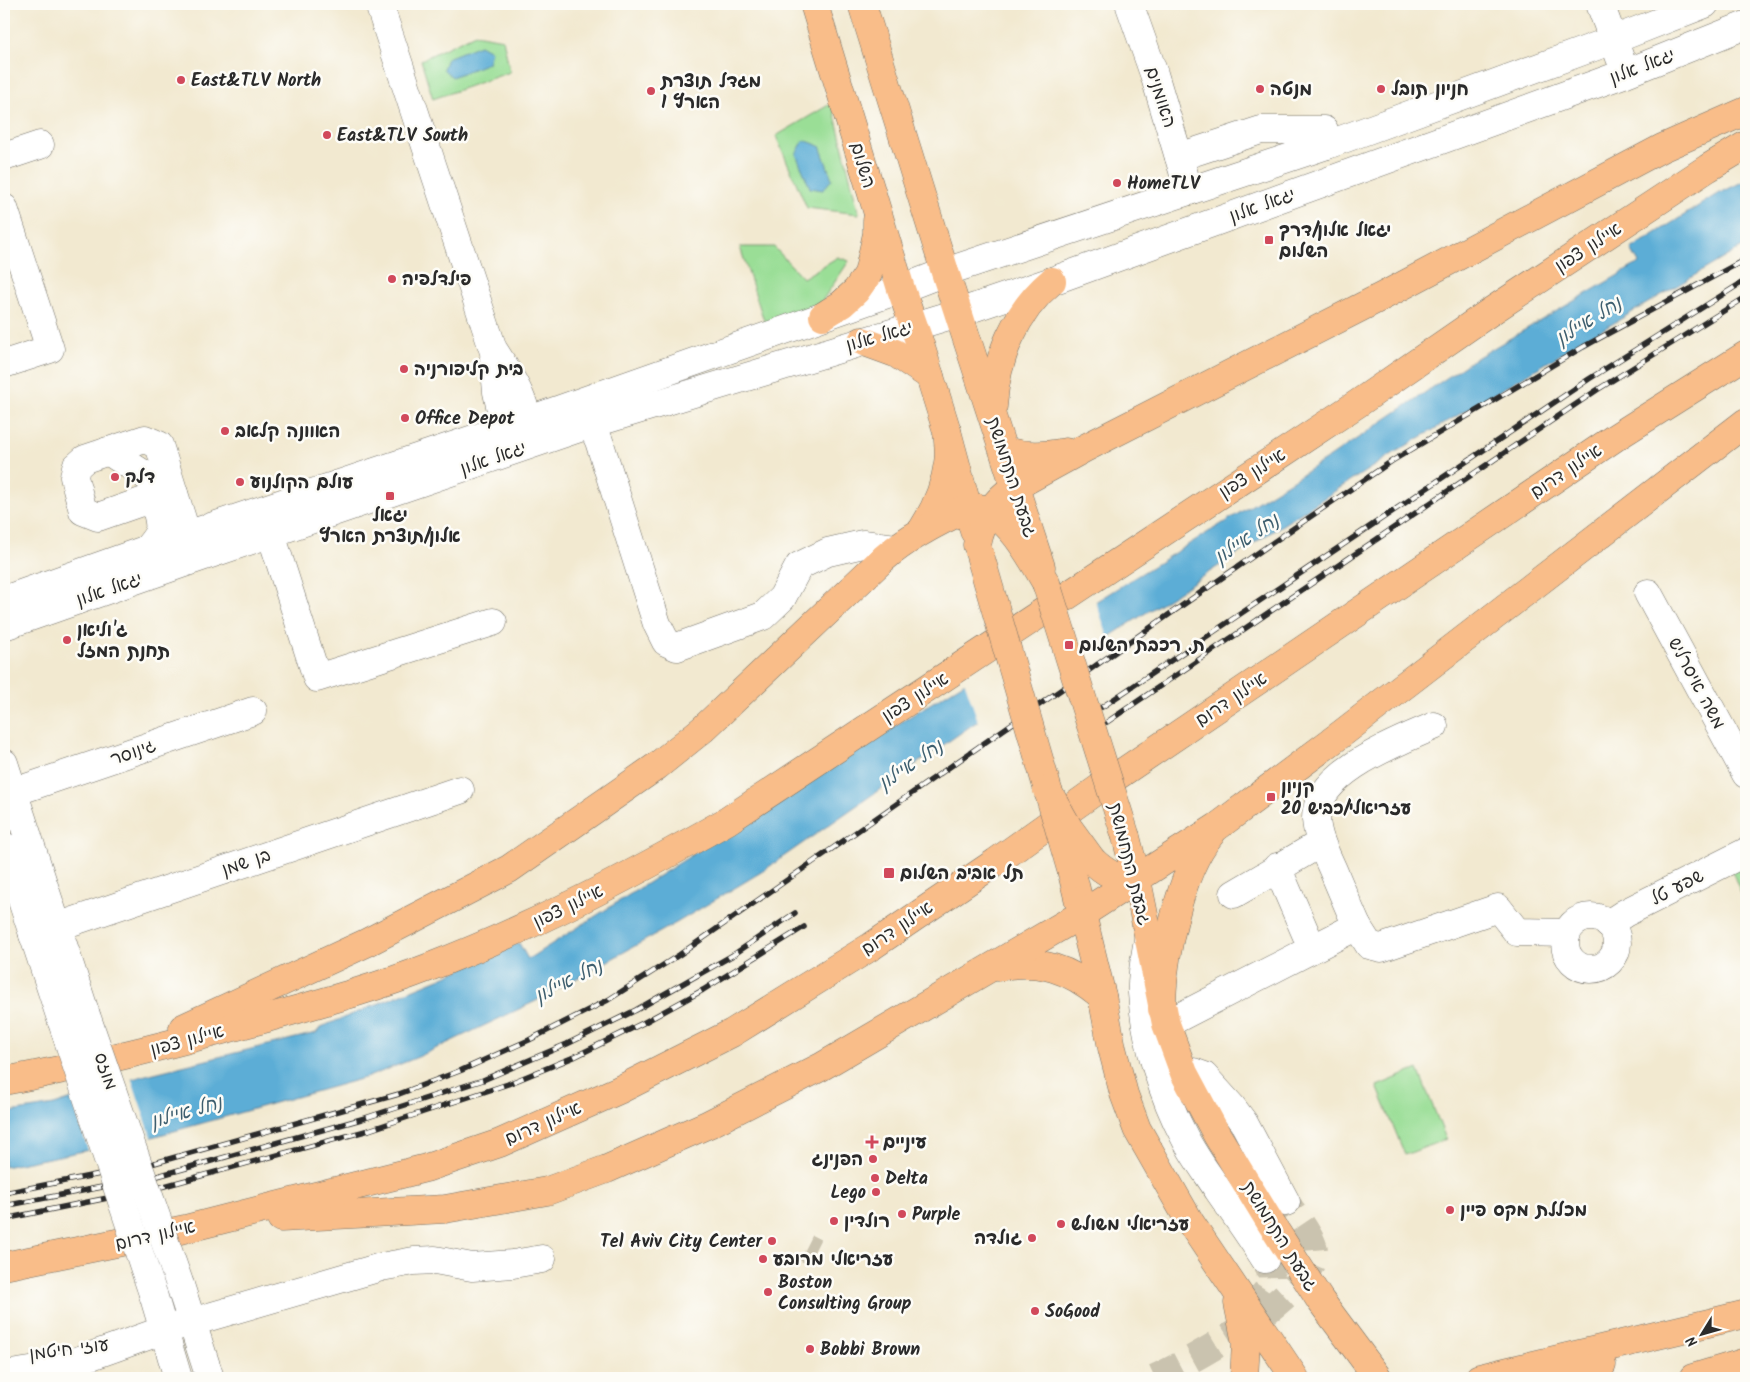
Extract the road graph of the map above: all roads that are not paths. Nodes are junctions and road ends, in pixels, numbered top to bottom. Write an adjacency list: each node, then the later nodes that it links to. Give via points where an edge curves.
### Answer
1 (379, 4): 31 (street, via 493,349 519,395)
2 (814, 4): 18 (main road, השלום)
3 (862, 4): 19 (main road)
4 (1130, 4): 15 (street, האומנים)
5 (1600, 4): 8 (street)
6 (1705, 4): 8 (street, יגאל אלון)
7 (1746, 25): 9 (street, יגאל אלון)
8 (1613, 40): 9 (street); 12 (street, יגאל אלון)
9 (1626, 73): 20 (street, יגאל אלון)
10 (1746, 111): 35 (main road, via 1662,148 1383,296)
11 (40, 145): 14 (street)
12 (1327, 145): 15 (street, via 1324,130 1261,130); 16 (street, יגאל אלון)
13 (1746, 145): 74 (main road, איילון צפון, via 735,816 647,866 493,942 413,974)
14 (4, 156)
15 (1179, 157): 16 (street, האומנים)
16 (1189, 191): 19 (street, יגאל אלון)
17 (4, 208): 27 (street, via 50,349)
18 (877, 212): 21 (main road, השלום); 23 (main road, via 877,234 868,274 856,291)
19 (945, 272): 21 (street, יגאל אלון); 22 (main road)
20 (1052, 281): 22 (street, יגאל אלון); 29 (main road, via 1020,318 1006,343 998,370)
21 (901, 289): 23 (street, יגאל אלון); 24 (main road, השלום)
22 (958, 312): 24 (street, יגאל אלון); 29 (main road, גבעת התחמושת)
23 (823, 316): 31 (street, יגאל אלון)
24 (914, 326): 25 (street, יגאל אלון); 28 (main road)
25 (862, 341): 28 (main road, via 895,353); 32 (street, יגאל אלון)
26 (1746, 355): 78 (main road, איילון דרום, via 1600,448 872,946 732,1033 619,1090 500,1143 426,1168)
27 (4, 364)
28 (930, 376): 33 (main road)
29 (992, 415): 36 (main road, גבעת התחמושת)
30 (1746, 422): 55 (main road)
31 (516, 424): 34 (street, via 528,438); 42 (street, יגאל אלון)
32 (591, 424): 34 (street, יגאל אלון); 43 (street, via 657,624 666,642 677,647 763,616 782,598 799,566 828,552 863,544)
33 (947, 431): 38 (main road); 40 (main road, via 949,453 946,474 934,509)
34 (525, 448): 41 (street, יגאל אלון)
35 (1085, 448): 36 (main road, via 1038,456); 37 (main road)
36 (1004, 451): 37 (main road, גבעת התחמושת)
37 (1016, 486): 38 (main road); 39 (main road, גבעת התחמושת)
38 (978, 510): 39 (main road); 40 (main road); 59 (main road, bridge, via 978,548 1047,790 1068,827)
39 (1019, 526): 61 (main road, גבעת התחמושת, bridge, via 1022,544 1046,584)
40 (922, 530): 43 (main road)
41 (271, 534): 47 (street, via 316,678 404,646); 48 (street, יגאל אלון)
42 (187, 535): 44 (street, יגאל אלון); 44 (street, via 158,445 144,439 85,459 76,467 74,478 83,511 98,517 144,501 156,508 160,526 158,536)
43 (896, 548): 74 (main road, via 702,729 657,766 510,869 366,942)
44 (146, 551): 46 (street, יגאל אלון)
45 (1648, 593): 52 (street, משה איסרליש)
46 (4, 600)
47 (493, 622)
48 (4, 626)
49 (253, 711): 54 (street, גינוסר)
50 (1434, 726): 56 (street, via 1372,753 1336,779 1319,802 1316,818)
51 (4, 763): 54 (street, מוזס)
52 (1746, 774)
53 (460, 790): 66 (street, בן שמן)
54 (14, 792): 66 (street, מוזס)
55 (1217, 827): 61 (main road); 72 (main road, via 1195,859 1176,913 1162,991)
56 (1321, 842): 60 (street); 65 (street)
57 (4, 846): 66 (street, מוזס)
58 (1746, 852): 64 (street, שפע טל)
59 (1082, 866): 61 (main road, via 1098,866 1117,878); 63 (main road)
60 (1277, 867): 62 (street); 69 (street)
61 (1138, 880): 63 (main road); 68 (main road, גבעת התחמושת)
62 (1234, 894)
63 (1082, 914): 70 (main road); 71 (main road)
64 (1608, 924): 67 (street, via 1589,917 1576,922); 67 (street, via 1616,936 1616,951 1600,968 1584,968 1571,960 1566,947)
65 (1357, 926): 67 (street, via 1369,945 1381,948 1498,908 1517,932); 69 (street)
66 (45, 931): 73 (street, מוזס)
67 (1567, 933)
68 (1148, 937): 72 (main road, גבעת התחמושת); 80 (street, via 1142,992 1145,1016 1158,1070 1173,1112 1196,1157)
69 (1312, 948): 72 (street)
70 (989, 969): 71 (main road, via 1022,964 1054,967 1078,978); 78 (main road, via 821,1067 709,1124 607,1169 547,1191 445,1209)
71 (1102, 996): 82 (main road, via 1124,1094 1137,1129 1190,1222)
72 (1164, 1017): 75 (main road, גבעת התחמושת)
73 (74, 1018): 85 (street, מוזס, bridge); 86 (street, מוזס, bridge)
74 (123, 1056): 76 (main road, איילון צפון)
75 (1184, 1073): 77 (street, via 1204,1076 1232,1107 1244,1123); 95 (main road, גבעת התחמושת, via 1270,1222 1320,1300)
76 (4, 1081)
77 (1286, 1202)
78 (212, 1222): 81 (main road, איילון דרום)
79 (542, 1259): 85 (street, via 472,1267 435,1260 414,1261 381,1267)
80 (1265, 1259)
81 (4, 1266)
82 (1234, 1290): 93 (main road, via 1246,1343); 94 (main road)
83 (1746, 1314): 96 (main road)
84 (1746, 1318): 97 (main road)
85 (192, 1322): 86 (street); 92 (street, מוזס)
86 (164, 1330): 87 (street); 91 (street, מוזס)
87 (126, 1342): 88 (street, עוזי חיטמן); 90 (street, עוזי חיטמן, via 63,1366)
88 (4, 1358)
89 (1746, 1362): 98 (main road)
90 (4, 1375)
91 (178, 1378)
92 (210, 1378)
93 (1244, 1378)
94 (1295, 1378)
95 (1378, 1378)
96 (1479, 1378)
97 (1562, 1378)
98 (1693, 1378)

